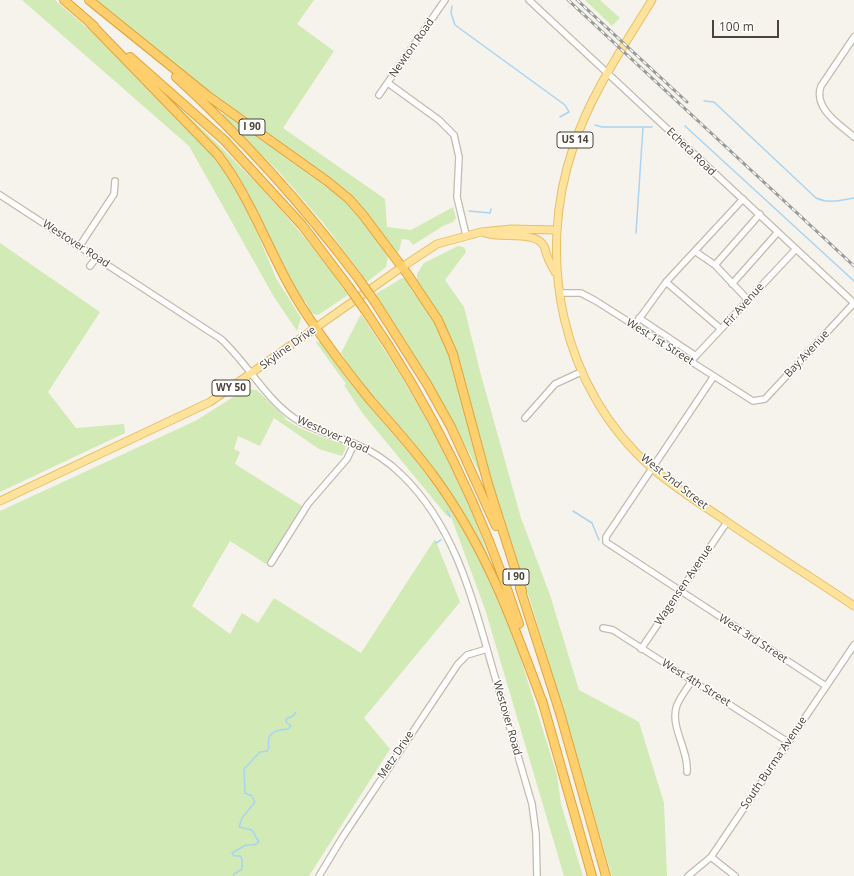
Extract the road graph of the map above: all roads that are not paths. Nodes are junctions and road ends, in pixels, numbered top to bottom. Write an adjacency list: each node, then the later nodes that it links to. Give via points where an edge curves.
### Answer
1 (64, 0): 6 (highway, I 90)
2 (87, 0): 26 (highway, I 90, via 208,96 349,199); 49 (highway, I 90, bridge, via 172,73 243,141 299,203 376,302 451,427 481,491)
3 (445, 0): 9 (street, Newton Road)
4 (529, 0): 8 (street, Echeta Road)
5 (652, 0): 8 (main road, US 14)
6 (90, 23): 35 (highway, I 90, via 218,155 231,172 246,197 287,285); 58 (highway, I 90, bridge, via 224,140 302,225 389,345 450,453 477,512 508,590)
7 (854, 37): 11 (street, via 818,93 822,107)
8 (608, 73): 14 (street, Echeta Road); 16 (main road, US 14, via 574,144 563,188)
9 (388, 83): 10 (street, Newton Road); 19 (street, via 454,134 460,157 457,197)
10 (379, 95)
11 (854, 137)
12 (115, 181): 20 (street, via 114,194)
13 (0, 195): 20 (street, Westover Road)
14 (743, 199): 15 (street, Echeta Road); 22 (street)
15 (760, 214): 18 (street, Echeta Road); 24 (street)
16 (557, 230): 17 (main road, Skyline Drive, via 511,229); 27 (main road, West 2nd Street)
17 (481, 232): 19 (main road, Skyline Drive); 27 (main road, via 492,236 528,237 539,240)
18 (778, 232): 21 (street, Echeta Road); 29 (street)
19 (466, 235): 26 (main road, Skyline Drive, via 437,244)
20 (79, 247): 23 (street, Westover Road)
21 (796, 248): 31 (street, Fir Avenue); 32 (street, Echeta Road)
22 (696, 252): 24 (street); 28 (street)
23 (96, 258): 25 (street); 40 (street, Westover Road, via 221,339)
24 (715, 265): 29 (street)
25 (90, 266)
26 (402, 267): 35 (main road, Skyline Drive); 49 (highway, I 90, via 438,320 453,354 488,484)
27 (556, 274): 30 (main road, West 2nd Street)
28 (666, 282): 33 (street); 36 (street)
29 (732, 284): 31 (street)
30 (559, 293): 34 (street, West 1st Street, via 581,293); 39 (main road, West 2nd Street, via 567,331)
31 (748, 300): 36 (street, Fir Avenue)
32 (854, 303): 42 (street, Bay Avenue, via 765,399)
33 (639, 318): 34 (street); 37 (street)
34 (634, 326): 38 (street, West 1st Street)
35 (316, 328): 40 (main road, Skyline Drive / WY 50); 58 (highway, I 90, via 370,400 434,475 454,505 497,584)
36 (721, 329): 37 (street, Fir Avenue)
37 (696, 356): 38 (street, Fir Avenue)
38 (691, 361): 41 (street, West 1st Street)
39 (581, 372): 43 (street, via 555,384); 45 (main road, West 2nd Street, via 607,417 632,448)
40 (252, 374): 44 (street, Westover Road, via 273,399 293,417 321,432); 46 (main road, Skyline Drive / WY 50, via 192,412)
41 (714, 376): 42 (street, West 1st Street, via 753,401); 45 (street)
42 (758, 401)
43 (525, 418)
44 (354, 444): 48 (street, via 347,459 308,504); 54 (street, Westover Road, via 389,464 402,475 426,503 445,532 474,602)
45 (653, 468): 47 (main road, West 2nd Street); 50 (street, West 3rd Street, via 606,537 606,542)
46 (0, 501)
47 (727, 522): 50 (street, Wagensen Avenue); 51 (main road, West 2nd Street)
48 (271, 563)
49 (522, 591): 65 (highway, I 90)
50 (680, 592): 55 (street, Wagensen Avenue); 57 (street, West 3rd Street)
51 (854, 606)
52 (603, 628): 55 (street, West 4th Street, via 613,630)
53 (854, 645): 57 (street, South Burma Avenue)
54 (487, 649): 62 (street, Metz Drive, via 467,655 458,664); 63 (street, Westover Road, via 532,804)
55 (642, 649): 56 (street, West 4th Street)
56 (692, 681): 59 (street, West 4th Street); 60 (street, via 677,705 676,714 688,761)
57 (826, 686): 59 (street, South Burma Avenue)
58 (543, 704): 64 (highway, I 90)
59 (788, 742): 61 (street, South Burma Avenue)
60 (687, 772)
61 (711, 857): 66 (street, South Burma Avenue); 67 (street)
62 (319, 876)
63 (537, 876)
64 (592, 876)
65 (606, 876)
66 (688, 876)
67 (735, 876)

